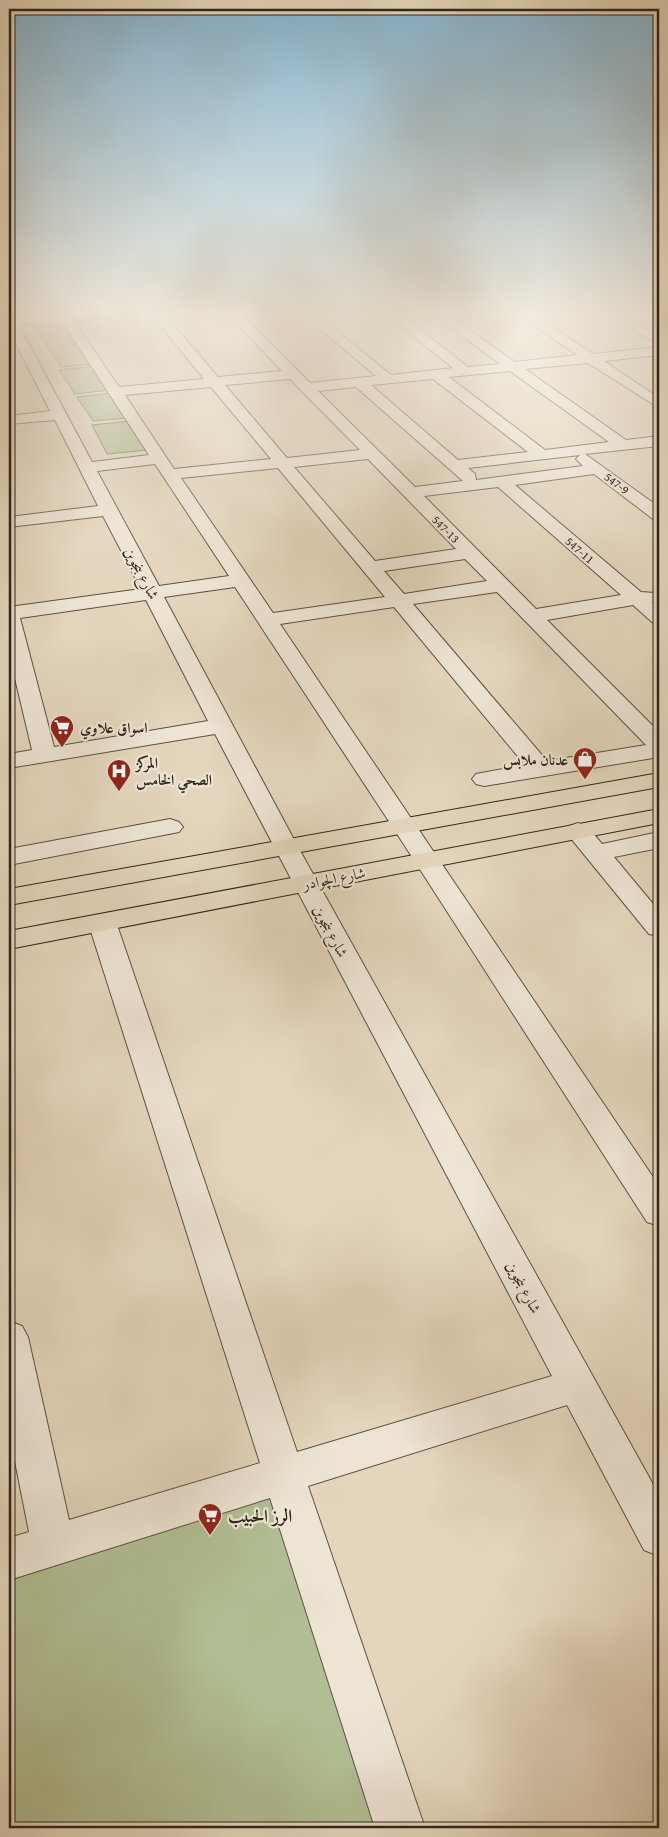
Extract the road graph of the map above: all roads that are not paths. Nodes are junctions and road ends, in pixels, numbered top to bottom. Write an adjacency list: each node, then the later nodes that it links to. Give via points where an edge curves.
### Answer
1 (52, 400): 8 (street, شارع بنجوين)
2 (120, 400): 18 (street)
3 (230, 400): 15 (street)
4 (318, 400): 13 (street, 547-13)
5 (381, 400): 16 (street)
6 (470, 400): 14 (street)
7 (559, 400): 11 (street)
8 (60, 415): 9 (street); 17 (street, شارع بنجوين)
9 (9, 420)
10 (659, 441): 11 (street)
11 (623, 445): 12 (street)
12 (574, 451): 14 (street); 19 (street, 547-9)
13 (372, 454): 15 (street); 22 (street, 547-13)
14 (542, 455): 16 (street)
15 (283, 463): 18 (street); 27 (street)
16 (456, 465): 21 (street)
17 (87, 467): 18 (street); 23 (street, شارع بنجوين)
18 (165, 467): 28 (street)
19 (598, 469): 20 (street); 24 (street, 547-9)
20 (501, 482): 21 (street); 32 (street, 547-11)
21 (476, 484): 22 (street)
22 (411, 493): 26 (street, 547-13)
23 (110, 510): 25 (street); 30 (street, شارع بنجوين)
24 (659, 515)
25 (9, 522)
26 (470, 553): 27 (street); 29 (street, 547-13)
27 (372, 567): 33 (street)
28 (241, 580): 30 (street); 37 (street)
29 (502, 585): 33 (street); 35 (street, 547-13)
30 (152, 592): 34 (street); 38 (street, شارع بنجوين)
31 (659, 596): 32 (street)
32 (637, 599): 35 (street); 36 (street, 547-11)
33 (400, 600): 37 (street); 43 (street)
34 (9, 614): 41 (street)
35 (532, 616): 39 (street, 547-13)
36 (659, 618)
37 (268, 620): 47 (street)
38 (222, 726): 41 (street); 51 (street, شارع بنجوين)
39 (659, 745)
40 (659, 750): 43 (street)
41 (45, 755): 42 (street)
42 (9, 761)
43 (542, 770): 44 (street)
44 (484, 780)
45 (659, 780): 47 (main road)
46 (659, 816): 49 (main road, شارع الچوادر)
47 (405, 826): 51 (main road); 54 (street)
48 (170, 828): 53 (street)
49 (578, 831): 52 (street); 54 (main road, شارع الچوادر)
50 (659, 840): 52 (street)
51 (285, 847): 55 (street, شارع بنجوين); 56 (main road)
52 (596, 853): 58 (street)
53 (9, 857)
54 (427, 860): 55 (main road, شارع الچوادر); 60 (street)
55 (305, 884): 57 (main road, شارع الچوادر); 62 (street, شارع بنجوين)
56 (9, 897)
57 (102, 922): 59 (main road, شارع الچوادر); 63 (street)
58 (659, 928)
59 (9, 940)
60 (659, 1213)
61 (9, 1337): 65 (street)
62 (577, 1385): 63 (street); 64 (street, شارع بنجوين)
63 (284, 1474): 65 (street); 67 (street)
64 (659, 1536)
65 (53, 1545): 66 (street)
66 (9, 1559)
67 (400, 1828)

